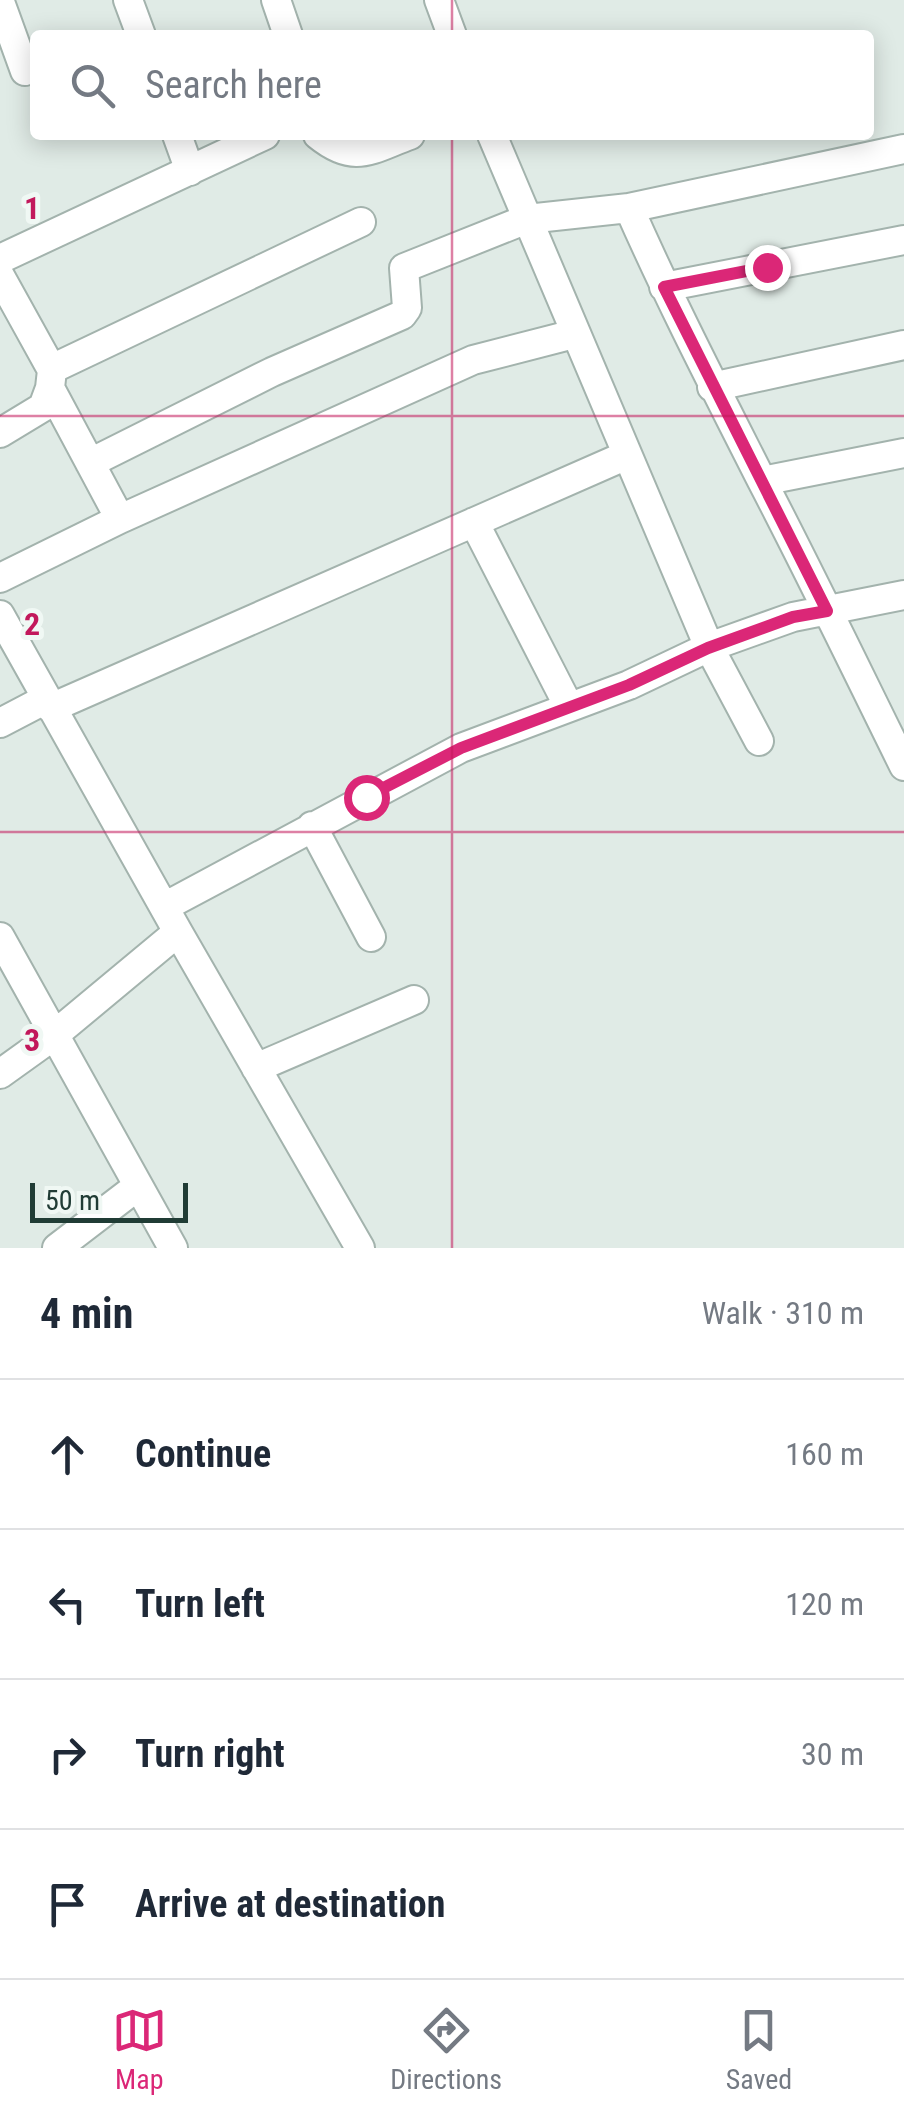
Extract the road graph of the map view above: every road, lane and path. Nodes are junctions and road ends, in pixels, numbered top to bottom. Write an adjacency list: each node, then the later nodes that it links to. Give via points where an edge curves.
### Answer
1 (128, 0): 5 (street)
2 (276, 0): 6 (street)
3 (439, 0): 7 (street)
4 (0, 2): 8 (street)
5 (139, 30)
6 (286, 30)
7 (450, 30)
8 (25, 71)
9 (179, 140): 15 (street)
10 (255, 140): 15 (street)
11 (324, 140): 12 (street, via 354,153)
12 (397, 140)
13 (494, 140): 17 (street)
14 (904, 149): 16 (street)
15 (190, 171): 20 (street)
16 (629, 208): 17 (street); 22 (street)
17 (527, 219): 23 (street); 30 (street, via 404,268 402,315)
18 (362, 222): 25 (street)
19 (904, 240): 22 (street)
20 (0, 259)
21 (0, 276): 25 (street)
22 (664, 287): 26 (street)
23 (574, 334): 29 (street); 32 (street, via 473,360)
24 (904, 345): 26 (street)
25 (51, 379): 27 (street, via 43,407); 30 (street)
26 (712, 387): 31 (street)
27 (0, 433)
28 (904, 453): 31 (street)
29 (627, 455): 33 (street); 38 (street)
30 (90, 462): 32 (street)
31 (762, 481): 36 (street)
32 (120, 519): 34 (street)
33 (474, 522): 39 (street); 40 (street)
34 (0, 578)
35 (904, 595): 36 (street)
36 (827, 611): 38 (street); 43 (street)
37 (0, 615): 39 (street)
38 (708, 648): 40 (street); 42 (street)
39 (48, 704): 41 (street); 45 (street)
40 (569, 707): 44 (street, via 461,748)
41 (0, 724)
42 (758, 740)
43 (904, 766)
44 (312, 826): 45 (street); 47 (street)
45 (171, 919): 49 (street); 50 (street)
46 (0, 937): 49 (street)
47 (371, 937)
48 (414, 1000): 50 (street)
49 (53, 1036): 51 (street); 52 (street)
50 (256, 1068): 55 (street)
51 (0, 1074)
52 (138, 1186): 53 (street); 54 (street)
53 (57, 1248)
54 (173, 1248)
55 (360, 1248)

